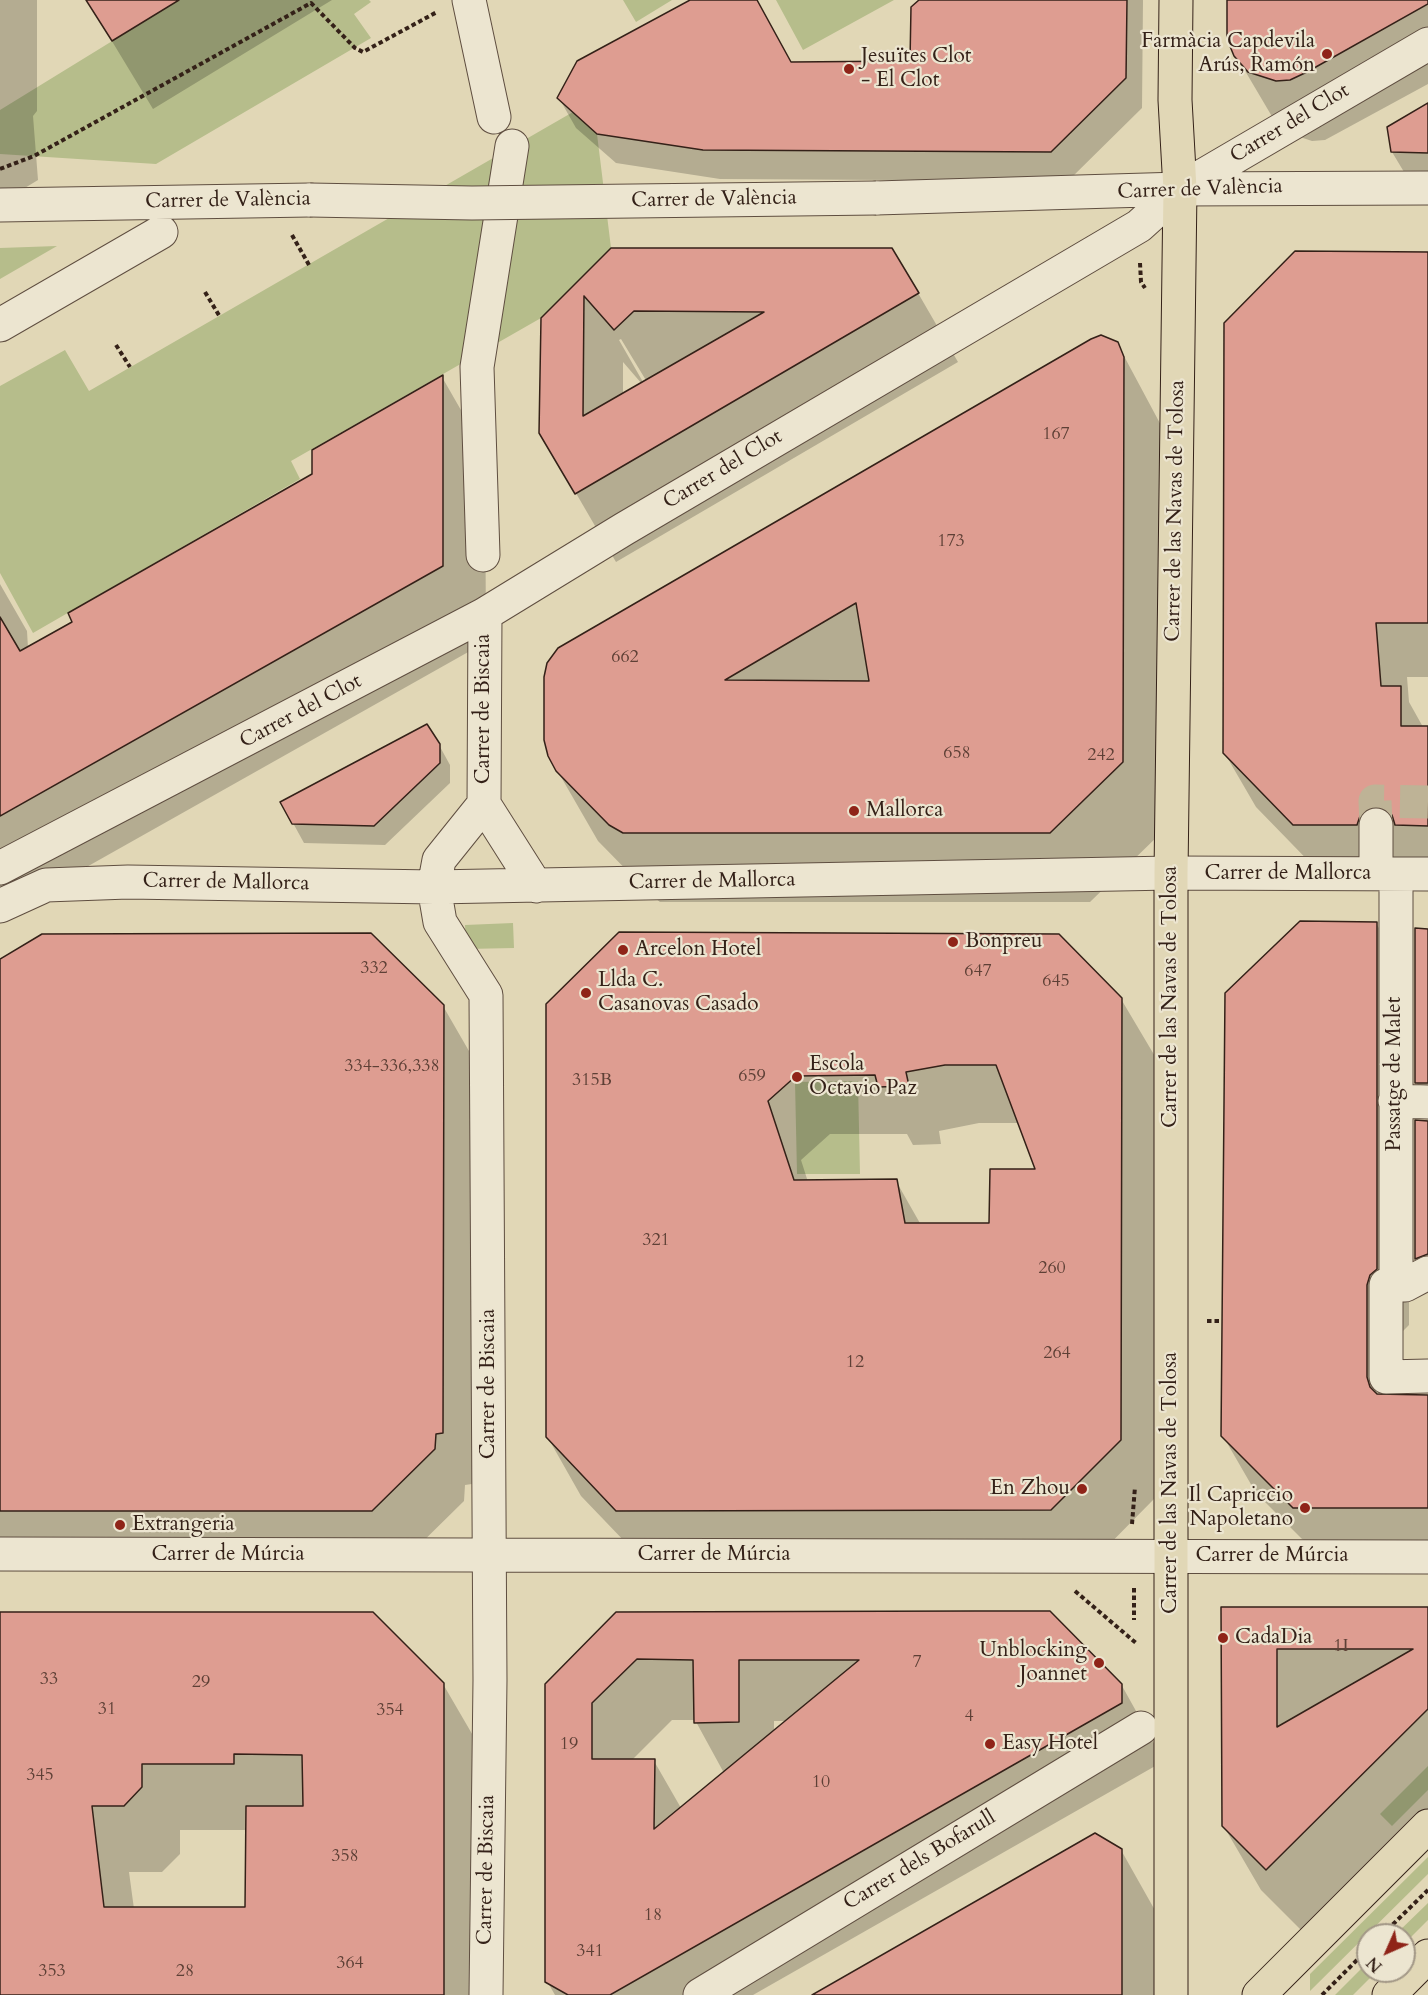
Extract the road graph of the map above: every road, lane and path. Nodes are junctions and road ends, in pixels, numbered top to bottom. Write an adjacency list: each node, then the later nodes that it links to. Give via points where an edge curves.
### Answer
1 (1176, 0): 8 (main road, Carrer de las Navas de Tolosa, via 1175,100)
2 (454, 5): 4 (street); 6 (path, via 363,52 311,3 34,156)
3 (1428, 44): 8 (street, Carrer del Clot)
4 (494, 117)
5 (512, 146): 18 (street, via 477,367)
6 (0, 169)
7 (1428, 188): 8 (street, Carrer de València)
8 (1180, 189): 9 (street, Carrer de València, bridge, via 876,198); 19 (street, Carrer del Clot, via 1139,225); 23 (main road, Carrer de las Navas de Tolosa)
9 (0, 205)
10 (162, 232): 15 (street, Carrer de València)
11 (290, 232): 12 (path)
12 (309, 265)
13 (204, 292): 14 (path)
14 (220, 317)
15 (0, 325)
16 (116, 345): 17 (path)
17 (130, 367)
18 (483, 555)
19 (485, 614): 20 (street, Carrer de Biscaia); 22 (street, Carrer del Clot)
20 (484, 804): 26 (street, Carrer de Biscaia); 27 (street, Carrer de Biscaia, via 439,860)
21 (1376, 825): 24 (street, Passatge de Malet)
22 (0, 868)
23 (1171, 873): 24 (street, Carrer de Mallorca); 26 (street, Carrer de Mallorca); 38 (main road, Carrer de las Navas de Tolosa)
24 (1386, 874): 25 (street, Carrer de Mallorca); 29 (street, Passatge de Malet)
25 (1428, 874)
26 (536, 886): 27 (street, Carrer de Mallorca)
27 (434, 887): 28 (street, Carrer de Mallorca, via 128,882 46,885); 37 (street, Carrer de Biscaia, via 440,922 486,995)
28 (0, 906)
29 (1395, 1101): 30 (street); 32 (street, Passatge de Malet)
30 (1428, 1102)
31 (1428, 1273): 35 (street, via 1405,1285 1386,1285 1386,1377)
32 (1396, 1275)
33 (1207, 1321): 34 (path)
34 (1222, 1321)
35 (1428, 1376)
36 (0, 1554): 37 (street, Carrer de Múrcia)
37 (489, 1555): 38 (street, Carrer de Múrcia); 50 (street, Carrer de Biscaia)
38 (1171, 1556): 39 (street, Carrer de Múrcia); 52 (main road, Carrer de las Navas de Tolosa)
39 (1428, 1557)
40 (1134, 1576): 42 (path, Carrer de las Navas de Tolosa)
41 (1070, 1586): 43 (path)
42 (1135, 1629)
43 (1136, 1643)
44 (1141, 1728): 51 (street, Carrer dels Bofarull)
45 (1428, 1826): 53 (main road)
46 (1428, 1890): 47 (path)
47 (1394, 1923)
48 (1428, 1956): 55 (main road)
49 (1356, 1961): 54 (path)
50 (486, 1995)
51 (700, 1995)
52 (1171, 1995)
53 (1259, 1995)
54 (1322, 1995)
55 (1389, 1995)

